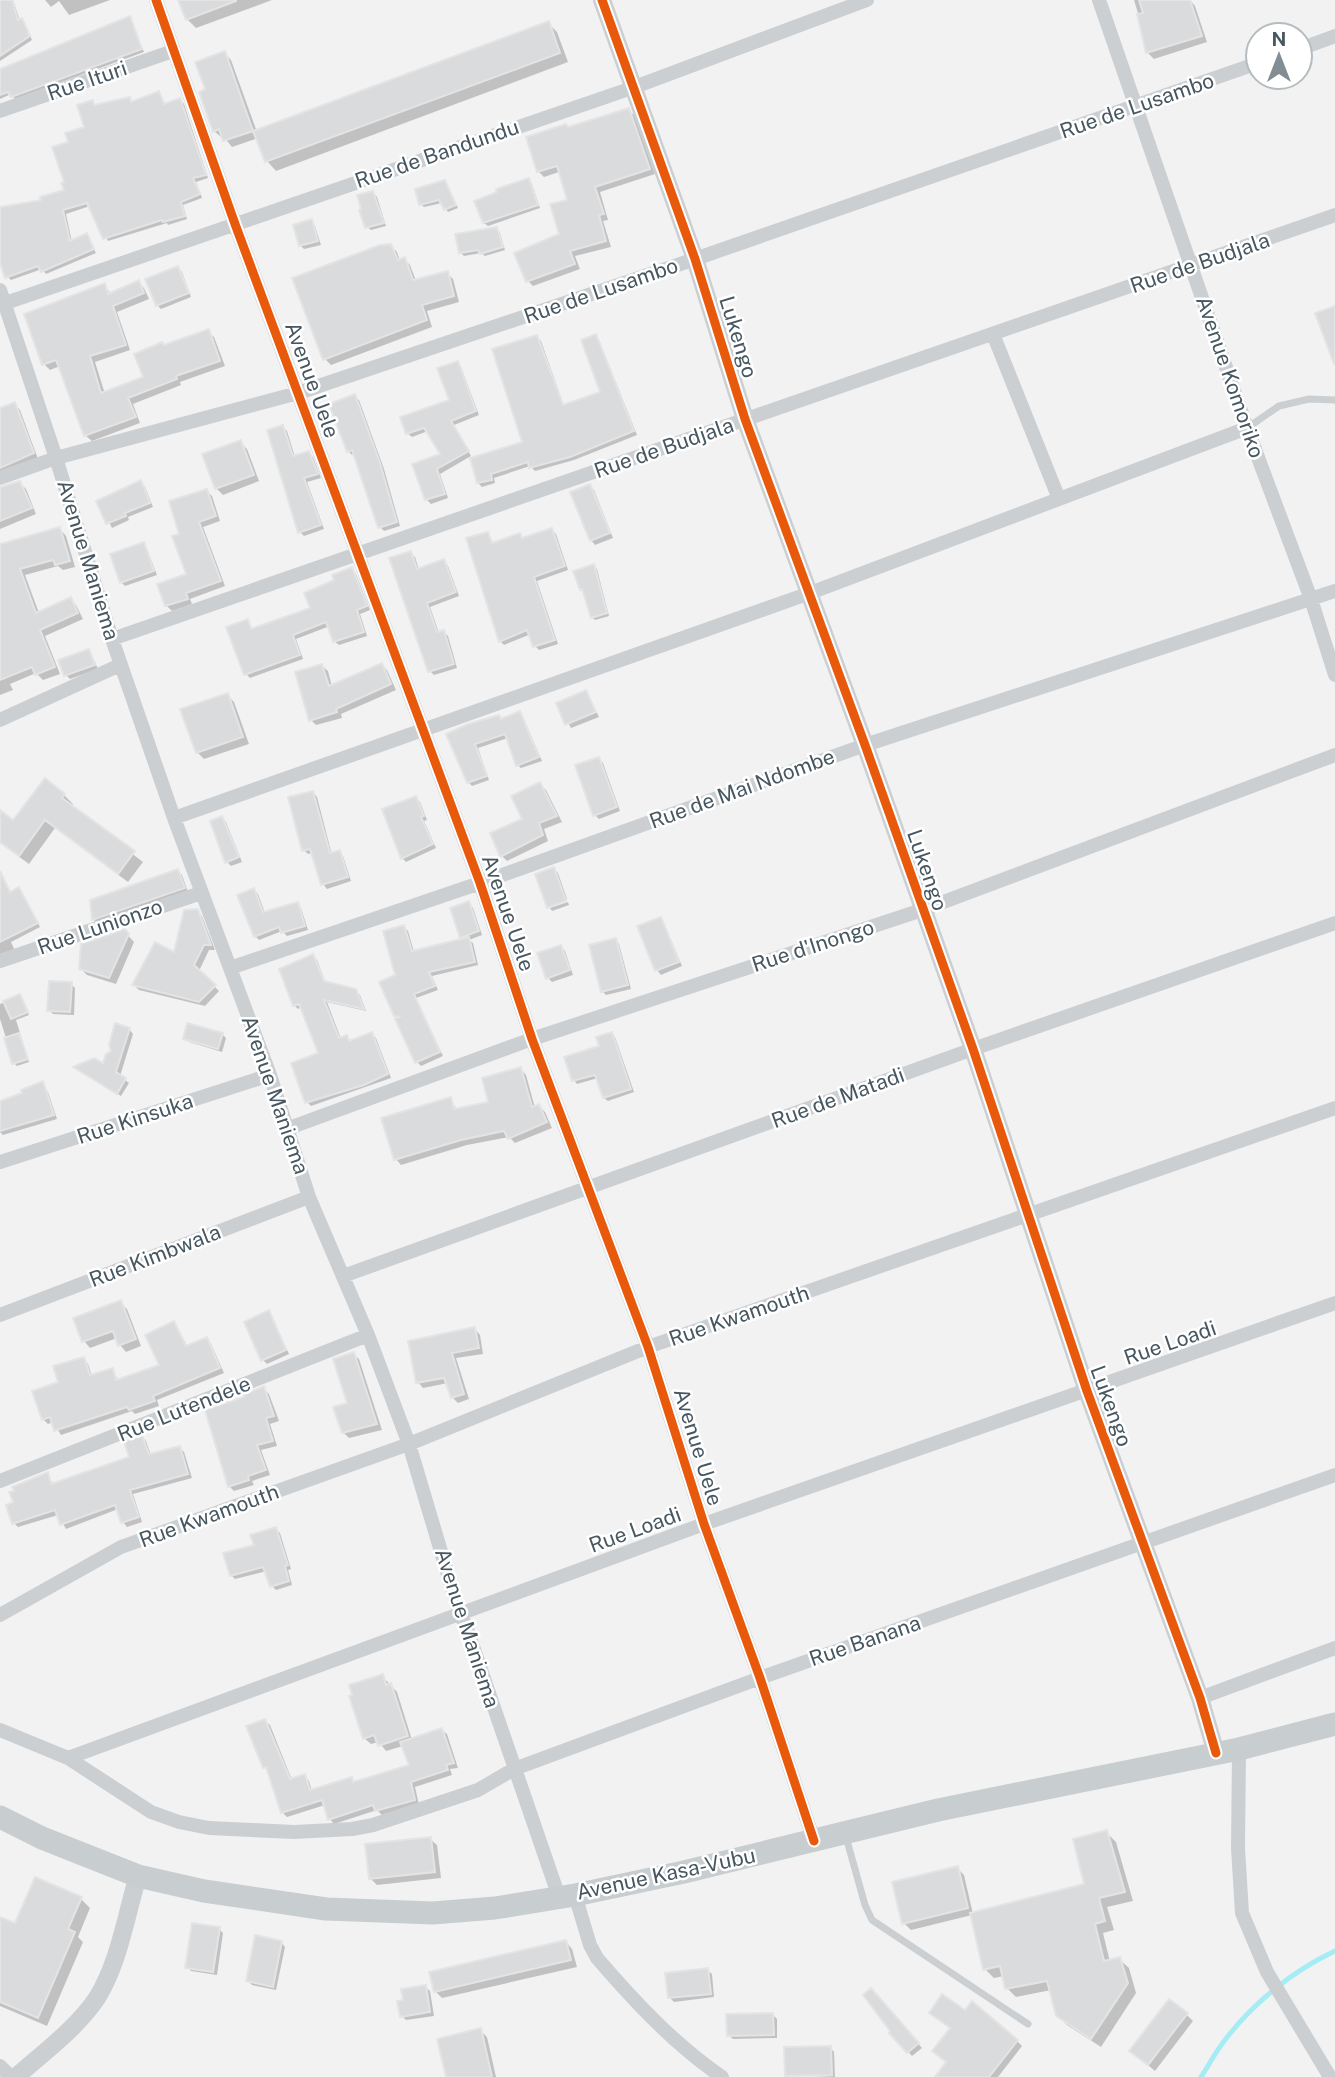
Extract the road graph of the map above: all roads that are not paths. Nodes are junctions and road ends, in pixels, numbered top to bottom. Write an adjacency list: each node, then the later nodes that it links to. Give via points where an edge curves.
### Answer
1 (156, 0): 7 (street, Avenue Uele)
2 (602, 0): 9 (street, Lukengo)
3 (867, 0): 9 (street, Rue de Bandundu)
4 (1099, 0): 10 (street, Avenue Komoriko)
5 (1335, 36): 6 (street)
6 (1314, 44)
7 (173, 51): 11 (street, Rue Ituri); 13 (street, Avenue Uele)
8 (1244, 68): 10 (street, Rue de Lusambo)
9 (632, 88): 13 (street, Rue de Bandundu); 14 (street, Lukengo)
10 (1136, 106): 14 (street, Rue de Lusambo); 15 (street, Avenue Komoriko)
11 (0, 111)
12 (1335, 215): 15 (street, Rue de Budjala)
13 (235, 224): 16 (street, Rue de Bandundu, via 62,285); 18 (street, Avenue Uele)
14 (695, 259): 18 (street, Rue de Lusambo); 20 (street, Lukengo)
15 (1192, 266): 17 (street, Rue de Budjala); 21 (street, Avenue Komoriko)
16 (2, 299): 22 (street, Avenue Maniema)
17 (993, 334): 20 (street, Rue de Budjala); 24 (street)
18 (298, 393): 22 (street, Rue de Lusambo); 25 (street, Avenue Uele)
19 (1335, 400): 21 (lane, via 1309,399 1279,406)
20 (745, 419): 25 (street, Rue de Budjala); 27 (street, Lukengo)
21 (1247, 428): 24 (street); 28 (street, Avenue Komoriko)
22 (57, 458): 23 (street, Rue de Lusambo); 29 (street, Avenue Maniema)
23 (0, 478)
24 (1059, 499): 27 (street)
25 (358, 554): 29 (street, Rue de Budjala); 33 (street, Avenue Uele)
26 (1335, 591): 28 (street, Rue de Mai Ndombe)
27 (810, 593): 33 (street); 34 (street, Lukengo)
28 (1311, 599): 31 (street, Avenue Komoriko); 34 (street, Rue de Mai Ndombe)
29 (112, 639): 30 (street, Avenue Maniema)
30 (120, 665): 32 (street); 36 (street, Avenue Maniema)
31 (1335, 675)
32 (0, 720)
33 (422, 730): 36 (street); 37 (street, Avenue Uele)
34 (865, 745): 37 (street, Rue de Mai Ndombe); 39 (street, Lukengo)
35 (1335, 755): 39 (street, Rue d'Inongo)
36 (174, 818): 38 (street, Avenue Maniema)
37 (480, 884): 42 (street, Rue de Mai Ndombe); 43 (street, Avenue Uele)
38 (201, 893): 41 (street, Rue Lunionzo); 42 (street, Avenue Maniema)
39 (922, 909): 43 (street, Rue d'Inongo); 44 (street, Lukengo)
40 (1335, 923): 44 (street, Rue de Matadi)
41 (0, 961)
42 (230, 968): 45 (street, Avenue Maniema)
43 (533, 1039): 47 (street, Rue d'Inongo); 49 (street, Avenue Uele)
44 (973, 1049): 49 (street, Rue de Matadi); 51 (street, Lukengo)
45 (270, 1075): 47 (street, Avenue Maniema); 48 (street, Rue Kinsuka)
46 (1335, 1108): 51 (street, Rue Kwamouth)
47 (289, 1128): 50 (street, Avenue Maniema)
48 (0, 1162)
49 (588, 1188): 52 (street, Rue de Matadi); 56 (street, Avenue Uele)
50 (310, 1197): 52 (street, Avenue Maniema); 54 (street, Rue Kimbwala)
51 (1029, 1214): 56 (street, Rue Kwamouth); 57 (street, Lukengo)
52 (342, 1276): 55 (street, Avenue Maniema)
53 (1335, 1303): 57 (street, Rue Loadi)
54 (0, 1315)
55 (368, 1335): 58 (street, Avenue Maniema); 60 (street, Rue Lutendele)
56 (648, 1347): 58 (street, Rue Kwamouth); 61 (street, Avenue Uele)
57 (1087, 1391): 61 (street, Rue Loadi); 62 (street, Lukengo)
58 (410, 1444): 63 (street, Avenue Maniema); 64 (street, Rue Kwamouth, via 121,1547)
59 (1335, 1475): 62 (street, Rue Banana)
60 (0, 1481)
61 (704, 1524): 63 (street, Rue Loadi); 66 (street, Avenue Uele)
62 (1143, 1543): 66 (street, Rue Banana); 67 (street, Lukengo)
63 (459, 1612): 71 (street, Rue Loadi); 72 (street, Avenue Maniema)
64 (0, 1615)
65 (1335, 1648): 67 (street)
66 (760, 1678): 72 (street, Rue Banana); 75 (street, Avenue Uele)
67 (1200, 1698): 70 (street, Lukengo)
68 (1335, 1724): 70 (main road, Avenue Kasa-Vubu)
69 (0, 1730): 71 (street, Rue Banana)
70 (1227, 1751): 74 (main road, Avenue Kasa-Vubu); 83 (street, via 1242,1913 1267,1972)
71 (68, 1758): 72 (street, Rue Banana, via 151,1812 179,1822 294,1832 352,1829 400,1818 478,1790)
72 (514, 1769): 77 (street, Avenue Maniema)
73 (0, 1817): 76 (main road, Avenue Kasa-Vubu)
74 (844, 1833): 75 (main road, Avenue Kasa-Vubu); 78 (lane, via 872,1920)
75 (814, 1841): 77 (main road, Avenue Kasa-Vubu)
76 (138, 1876): 77 (main road, Avenue Kasa-Vubu, via 236,1897 366,1912 495,1909); 81 (street, via 114,1958 97,1997 77,2022)
77 (567, 1896): 82 (street, Avenue Maniema, via 597,1958 667,2034)
78 (1028, 2024)
79 (0, 2066): 80 (street)
80 (11, 2077)
81 (16, 2077)
82 (722, 2077)
83 (1330, 2077)

